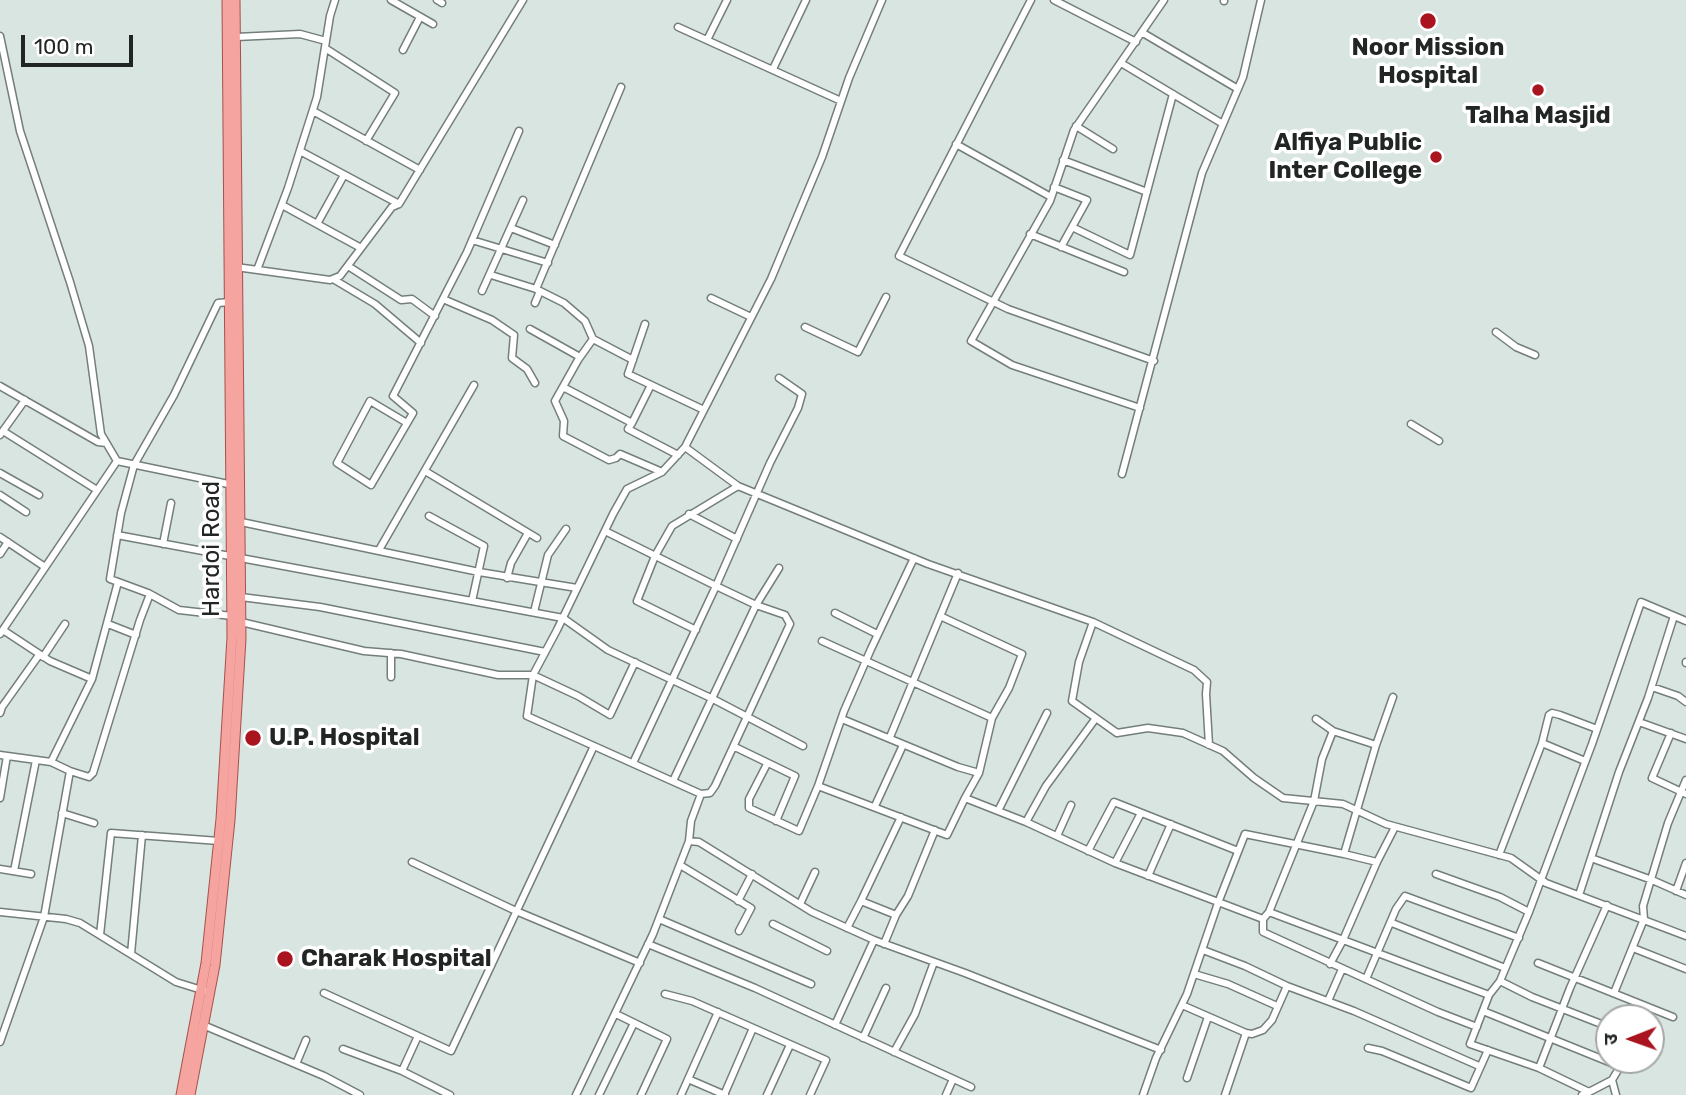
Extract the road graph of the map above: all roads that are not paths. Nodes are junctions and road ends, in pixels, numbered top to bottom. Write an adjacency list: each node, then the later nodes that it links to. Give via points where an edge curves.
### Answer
1 (227, 0): 57 (main road, Hardoi Road)
2 (235, 0): 18 (main road, Hardoi Road)
3 (335, 0): 21 (street)
4 (391, 0): 13 (street)
5 (523, 0): 38 (street)
6 (727, 0): 19 (street)
7 (806, 0): 24 (street)
8 (882, 0): 28 (street)
9 (1031, 0): 34 (street)
10 (1054, 0): 20 (street)
11 (1164, 0): 16 (street)
12 (1261, 0): 26 (street)
13 (420, 17): 14 (street); 22 (street)
14 (433, 24)
15 (678, 27): 19 (street)
16 (1143, 33): 20 (street); 26 (street)
17 (0, 36): 96 (street, via 20,131 89,346 101,434)
18 (236, 37): 21 (street, via 300,34); 57 (main road, Hardoi Road)
19 (707, 40): 24 (street)
20 (1136, 42): 23 (street)
21 (325, 44): 29 (street); 33 (street, via 396,93)
22 (403, 50)
23 (1121, 63): 27 (street); 31 (street)
24 (773, 69): 28 (street)
25 (621, 88): 51 (street)
26 (1238, 89): 30 (street)
27 (1173, 94): 30 (street); 41 (street)
28 (841, 100): 71 (street, via 822,157)
29 (313, 111): 33 (street); 36 (street)
30 (1223, 124): 81 (street, via 1202,173)
31 (1076, 126): 35 (street); 37 (street)
32 (519, 131): 50 (street)
33 (366, 141): 38 (street)
34 (956, 144): 42 (street); 68 (street, via 899,256)
35 (1113, 149)
36 (300, 151): 39 (street); 45 (street)
37 (1063, 160): 40 (street); 41 (street)
38 (420, 170): 44 (street)
39 (344, 175): 44 (street); 46 (street)
40 (1054, 187): 42 (street); 47 (street, via 1087,200)
41 (1147, 192): 47 (street, via 1130,254)
42 (1051, 197): 49 (street)
43 (523, 200): 48 (street)
44 (399, 204): 53 (street)
45 (282, 205): 46 (street); 58 (street)
46 (317, 224): 53 (street)
47 (1072, 227): 52 (street)
48 (511, 228): 51 (street); 54 (street)
49 (1030, 234): 52 (street); 68 (street)
50 (472, 240): 54 (street); 66 (street)
51 (555, 245): 55 (street)
52 (1061, 247): 59 (street)
53 (361, 248): 56 (street)
54 (502, 249): 55 (street); 60 (street)
55 (548, 263): 62 (street)
56 (348, 265): 61 (street); 70 (street)
57 (234, 267): 58 (street); 67 (main road, Hardoi Road); 105 (main road, Hardoi Road)
58 (257, 270): 61 (street)
59 (1124, 272)
60 (491, 275): 62 (street); 63 (street)
61 (333, 279): 77 (street, via 375,304)
62 (538, 290): 69 (street); 76 (street, via 585,321)
63 (482, 291)
64 (886, 297): 73 (street, via 858,352)
65 (711, 298): 71 (street)
66 (443, 299): 70 (street); 83 (street, via 514,335 512,358 527,369)
67 (230, 302): 100 (street, via 218,303); 105 (main road, Hardoi Road)
68 (993, 302): 81 (street); 89 (street, via 971,341 1013,365)
69 (535, 303)
70 (435, 316): 77 (street)
71 (751, 317): 90 (street)
72 (645, 324): 80 (street)
73 (805, 327)
74 (530, 329): 79 (street)
75 (1496, 332): 78 (street)
76 (593, 339): 79 (street); 80 (street)
77 (421, 344): 92 (street, via 393,396 413,413)
78 (1535, 355)
79 (580, 358): 87 (street)
80 (633, 360): 84 (street, via 628,374)
81 (1154, 361): 89 (street)
82 (779, 378): 108 (street, via 802,394)
83 (535, 383)
84 (652, 385): 90 (street); 91 (street)
85 (0, 386): 88 (street)
86 (474, 386): 101 (street)
87 (563, 387): 91 (street); 102 (street, via 555,401 564,421 563,436 609,460 620,454)
88 (25, 400): 94 (street); 96 (street)
89 (1140, 408): 104 (street)
90 (704, 410): 97 (street)
91 (632, 422): 98 (street, via 628,429)
92 (407, 423): 92 (street, via 371,485 337,463 370,401)
93 (1410, 424): 95 (street)
94 (1, 433): 107 (street)
95 (1439, 441)
96 (107, 443): 99 (street)
97 (685, 447): 98 (street); 106 (street)
98 (678, 455): 102 (street)
99 (117, 461): 100 (street); 107 (street)
100 (134, 465): 105 (street); 119 (street)
101 (425, 471): 118 (street); 125 (street)
102 (662, 472): 117 (street, via 627,489)
103 (0, 473): 110 (street)
104 (1122, 474)
105 (236, 485): 115 (main road, Hardoi Road); 128 (main road, Hardoi Road)
106 (738, 485): 108 (street); 113 (street)
107 (97, 490): 130 (street)
108 (758, 494): 122 (street); 129 (street)
109 (0, 495): 112 (street)
110 (39, 495)
111 (171, 503): 124 (street)
112 (26, 512)
113 (689, 514): 122 (street); 127 (street, via 672,526)
114 (429, 516): 132 (street, via 484,547)
115 (241, 522): 125 (street); 128 (main road, Hardoi Road)
116 (566, 529): 135 (street, via 548,555)
117 (605, 531): 127 (street); 138 (street)
118 (528, 533): 121 (street); 134 (street)
119 (117, 535): 124 (street); 136 (street, via 110,579)
120 (0, 537): 123 (street)
121 (537, 538)
122 (737, 539): 137 (street)
123 (8, 542): 126 (street); 130 (street)
124 (163, 544): 128 (street)
125 (379, 550): 132 (street)
126 (0, 554)
127 (655, 556): 137 (street); 153 (street, via 637,601)
128 (236, 557): 140 (main road, Hardoi Road); 141 (street); 148 (main road, Hardoi Road)
129 (914, 558): 133 (street); 155 (street)
130 (45, 567): 154 (street)
131 (779, 568): 142 (street)
132 (479, 572): 134 (street); 141 (street)
133 (958, 573): 145 (street); 150 (street)
134 (508, 578): 135 (street)
135 (540, 581): 138 (street); 143 (street)
136 (118, 582): 139 (street); 152 (street)
137 (716, 586): 142 (street); 153 (street)
138 (577, 588): 147 (street)
139 (150, 594): 148 (street, via 179,610); 156 (street)
140 (241, 597): 148 (main road, Hardoi Road); 158 (street, via 320,607)
141 (472, 601): 143 (street)
142 (757, 604): 170 (street); 174 (street, via 785,614 790,624)
143 (534, 612): 147 (street)
144 (835, 613): 155 (street)
145 (940, 616): 167 (street); 175 (street, via 1021,654)
146 (1674, 616): 149 (street); 168 (street); 180 (street, via 1641,602)
147 (563, 618): 158 (street); 162 (street)
148 (236, 619): 159 (street, via 364,651); 223 (main road, Hardoi Road); 292 (main road, Hardoi Road, via 230,820 215,965)
149 (1686, 621)
150 (1093, 622): 176 (street, via 1072,701); 187 (street, via 1194,670 1207,682)
151 (65, 624): 160 (street)
152 (108, 624): 156 (street); 165 (street)
153 (696, 630): 166 (street)
154 (1, 632): 160 (street)
155 (877, 634): 161 (street)
156 (135, 635): 198 (street, via 93,773 89,777)
157 (822, 641): 161 (street)
158 (545, 652): 163 (street)
159 (391, 653): 163 (street, via 498,675); 164 (street)
160 (41, 656): 165 (street); 172 (street)
161 (866, 661): 167 (street); 177 (street)
162 (635, 663): 163 (street, via 610,715); 166 (street)
163 (533, 674): 189 (street, via 527,716)
164 (391, 677)
165 (92, 679): 195 (street)
166 (673, 680): 170 (street); 196 (street)
167 (912, 683): 175 (street); 183 (street)
168 (1652, 687): 171 (street); 179 (street)
169 (1393, 696): 188 (street)
170 (713, 699): 174 (street); 201 (street)
171 (1686, 702)
172 (0, 713)
173 (1048, 713): 210 (street)
174 (747, 717): 190 (street); 191 (street)
175 (992, 718): 199 (street)
176 (1096, 718): 187 (street, via 1117,733 1148,728 1182,733); 216 (street, via 1046,786)
177 (842, 719): 183 (street); 202 (street)
178 (1316, 719): 181 (street)
179 (1639, 722): 182 (street); 230 (street)
180 (1597, 729): 185 (street, via 1552,713); 194 (street)
181 (1333, 731): 188 (street); 207 (street)
182 (1671, 733): 184 (street); 203 (street, via 1652,778)
183 (890, 737): 186 (street)
184 (1686, 739)
185 (1542, 743): 194 (street); 229 (street)
186 (903, 745): 199 (street); 209 (street)
187 (1209, 745): 207 (street, via 1283,798)
188 (1376, 745): 211 (street)
189 (594, 746): 196 (street); 253 (street)
190 (803, 746)
191 (735, 747): 197 (street); 204 (street, via 710,793)
192 (4, 756): 193 (street); 206 (street)
193 (36, 760): 195 (street); 237 (street)
194 (1585, 761): 243 (street)
195 (51, 762): 198 (street)
196 (633, 763): 201 (street)
197 (767, 764): 215 (street, via 794,776); 215 (street, via 749,808)
198 (70, 771): 212 (street)
199 (979, 773): 205 (street)
200 (1686, 780): 203 (street)
201 (673, 781): 204 (street)
202 (818, 786): 209 (street); 215 (street, via 799,831)
203 (1684, 792): 244 (street, via 1668,823)
204 (701, 794): 224 (street)
205 (965, 797): 210 (street); 220 (street, via 947,835)
206 (0, 798)
207 (1314, 801): 211 (street, via 1343,804); 225 (street)
208 (1071, 805): 222 (street)
209 (875, 806): 214 (street)
210 (998, 811): 216 (street)
211 (1357, 811): 219 (street); 228 (street)
212 (62, 813): 217 (street); 258 (street)
213 (1141, 813): 218 (street); 226 (street, via 1114,802); 233 (street)
214 (901, 817): 220 (street); 249 (street)
215 (776, 821)
216 (1026, 822): 222 (street)
217 (94, 823)
218 (1171, 824): 227 (street); 242 (street)
219 (1395, 827): 229 (street); 232 (street)
220 (935, 830): 257 (street)
221 (142, 835): 223 (street); 266 (street, via 111,833); 277 (street)
222 (1057, 836): 226 (street)
223 (219, 841): 292 (main road, Hardoi Road)
224 (689, 841): 235 (street); 240 (street, via 699,842)
225 (1297, 845): 227 (street, via 1245,834); 228 (street); 255 (street)
226 (1088, 851): 233 (street)
227 (1238, 851): 251 (street)
228 (1344, 853): 232 (street)
229 (1499, 855): 243 (street)
230 (1591, 858): 244 (street); 246 (street)
231 (412, 862): 253 (street)
232 (1377, 862): 270 (street)
233 (1115, 863): 242 (street)
234 (1686, 863): 245 (street)
235 (680, 865): 248 (street); 259 (street)
236 (0, 869): 237 (street)
237 (14, 872): 239 (street)
238 (815, 872): 250 (street)
239 (32, 874)
240 (752, 874): 248 (street); 250 (street)
241 (1436, 874): 256 (street)
242 (1148, 876): 251 (street)
243 (1541, 879): 246 (street); 256 (street)
244 (1652, 880): 245 (street); 261 (street, via 1643,906)
245 (1676, 891): 247 (street)
246 (1579, 895): 252 (street)
247 (1686, 895)
248 (738, 901): 265 (street, via 751,908)
249 (862, 901): 257 (street); 264 (street)
250 (800, 904): 264 (street)
251 (1218, 904): 260 (street); 274 (street)
252 (1607, 905): 261 (street); 286 (street)
253 (516, 911): 279 (street); 313 (street, via 451,1051)
254 (0, 912): 258 (street)
255 (1269, 912): 260 (street); 270 (street)
256 (1529, 912): 268 (street)
257 (896, 915): 272 (street)
258 (44, 917): 266 (street, via 80,923); 317 (street)
259 (659, 919): 271 (street); 289 (street)
260 (1263, 919): 281 (street, via 1263,932)
261 (1644, 919): 267 (street); 273 (street)
262 (1392, 923): 268 (street, via 1405,895); 276 (street); 282 (street)
263 (774, 924): 275 (street)
264 (847, 928): 269 (street)
265 (739, 931)
266 (100, 935): 277 (street)
267 (1686, 936)
268 (1519, 938): 282 (street)
269 (874, 940): 272 (street); 309 (street)
270 (1343, 940): 276 (street); 281 (street)
271 (648, 944): 279 (street); 309 (street)
272 (884, 944): 278 (street)
273 (1633, 948): 284 (street); 294 (street)
274 (1203, 950): 285 (street); 290 (street)
275 (827, 951)
276 (1379, 953): 287 (street); 296 (street)
277 (131, 954): 292 (street, via 176,982)
278 (934, 962): 321 (street); 323 (street, via 915,1014)
279 (640, 963): 303 (street)
280 (1538, 963): 286 (street)
281 (1329, 964): 283 (street)
282 (1506, 968): 288 (street)
283 (1342, 969): 287 (street); 297 (street)
284 (1686, 969)
285 (1194, 974): 298 (street); 299 (street)
286 (1574, 977): 294 (street); 300 (street)
287 (1366, 979): 310 (street)
288 (1500, 981): 296 (street); 300 (street)
289 (811, 984)
290 (1287, 986): 297 (street); 299 (street)
291 (886, 988): 314 (street)
292 (206, 991): 308 (main road, Hardoi Road); 336 (main road, Hardoi Road)
293 (324, 993): 313 (street)
294 (1614, 993): 305 (street)
295 (665, 994): 302 (street)
296 (1489, 995): 301 (street)
297 (1328, 1001): 326 (street)
298 (1182, 1005): 304 (street); 321 (street)
299 (1277, 1006): 312 (street, via 1263,1031)
300 (1562, 1009): 306 (street); 315 (street)
301 (1483, 1011): 310 (street); 315 (street)
302 (718, 1012): 311 (street); 331 (street)
303 (616, 1014): 307 (street); 340 (street)
304 (1208, 1017): 312 (street); 330 (street)
305 (1672, 1017)
306 (1595, 1022)
307 (634, 1023): 341 (street); 342 (street, via 667,1039)
308 (204, 1025): 325 (street); 337 (main road, Hardoi Road)
309 (835, 1025): 314 (street)
310 (1477, 1027): 322 (street, via 1470,1044)
311 (753, 1028): 318 (street); 344 (street)
312 (1246, 1033): 349 (street)
313 (418, 1037): 328 (street)
314 (863, 1038): 323 (street)
315 (1551, 1038): 324 (street); 327 (street)
316 (306, 1040): 325 (street)
317 (0, 1042)
318 (790, 1045): 345 (street); 346 (street, via 826,1060)
319 (1368, 1048): 326 (street, via 1471,1088)
320 (343, 1049): 328 (street)
321 (1160, 1050): 348 (street)
322 (1488, 1050): 326 (street); 327 (street)
323 (894, 1052): 332 (street)
324 (1595, 1054)
325 (296, 1064): 338 (street)
326 (1479, 1066)
327 (1539, 1069): 335 (street)
328 (402, 1071): 339 (street)
329 (1615, 1074): 333 (street)
330 (1187, 1078)
331 (688, 1079): 343 (street); 344 (street)
332 (953, 1079): 334 (street); 347 (street)
333 (1612, 1080): 335 (street); 350 (street)
334 (971, 1087)
335 (1586, 1093)
336 (181, 1095)
337 (190, 1095)
338 (360, 1095)
339 (450, 1095)
340 (576, 1095)
341 (599, 1095)
342 (641, 1095)
343 (681, 1095)
344 (725, 1095)
345 (767, 1095)
346 (810, 1095)
347 (946, 1095)
348 (1143, 1095)
349 (1225, 1095)
350 (1616, 1095)

